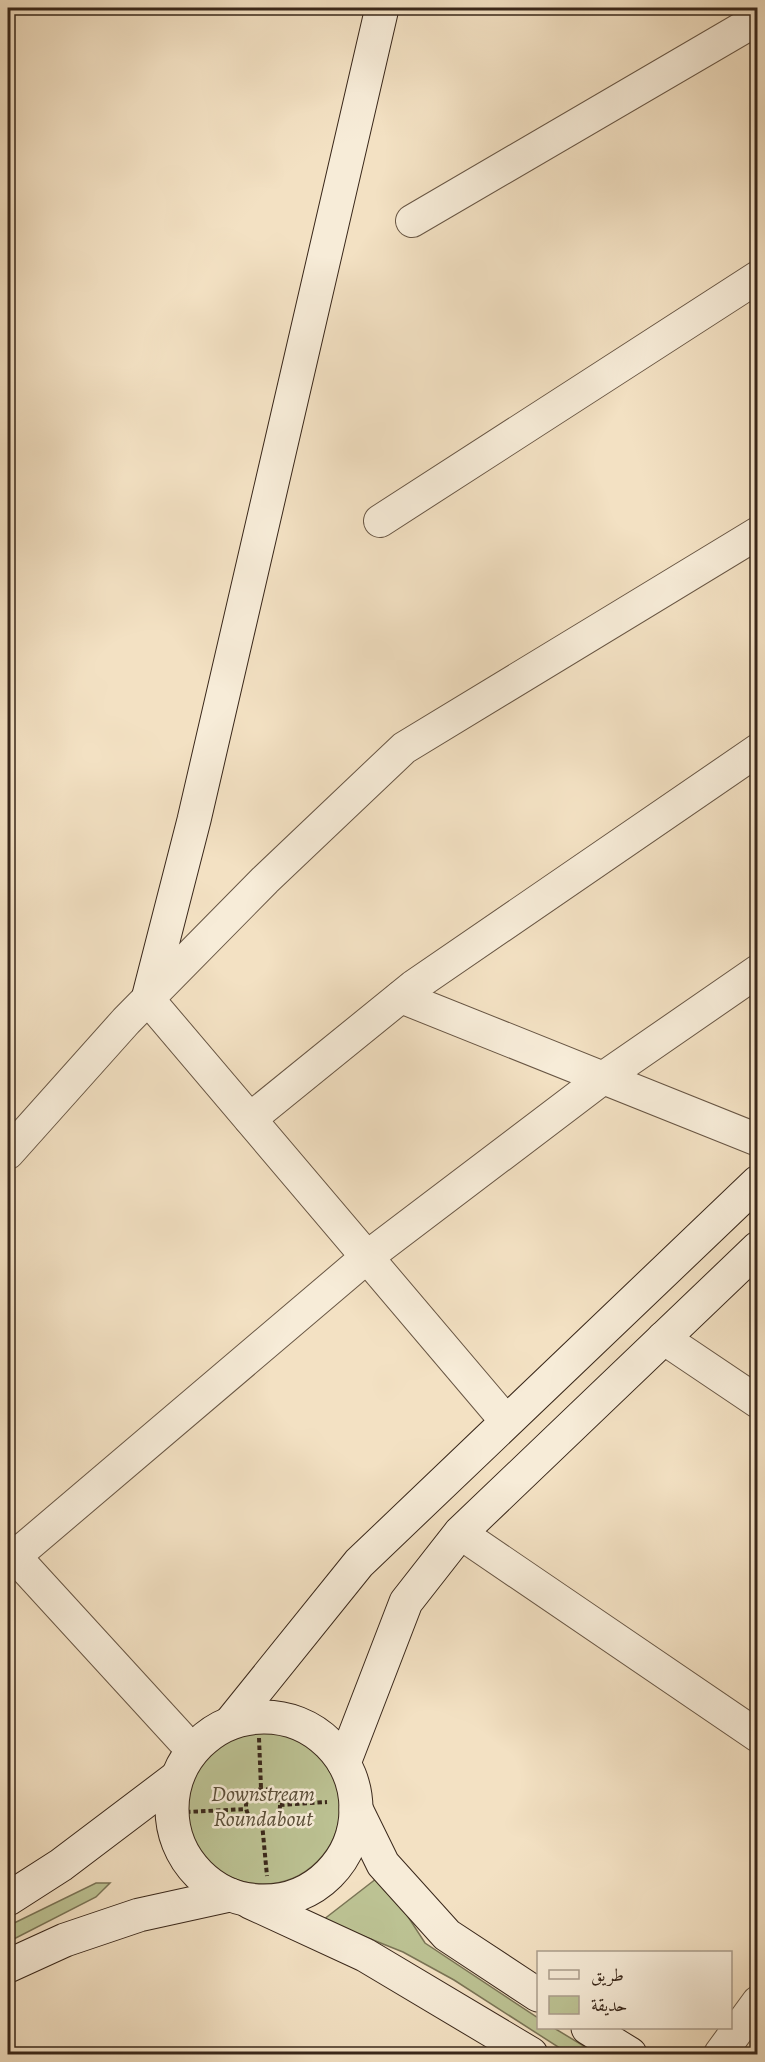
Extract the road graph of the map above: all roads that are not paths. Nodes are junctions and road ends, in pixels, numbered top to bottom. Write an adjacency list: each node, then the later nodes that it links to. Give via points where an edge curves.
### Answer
1 (382, 8): 10 (main road, via 194,820)
2 (758, 19): 3 (street)
3 (412, 221)
4 (758, 277): 5 (street)
5 (380, 521)
6 (758, 534): 10 (street, via 404,748 265,880)
7 (758, 750): 9 (street)
8 (758, 971): 11 (street)
9 (401, 997): 11 (street); 12 (street)
10 (148, 999): 12 (street); 14 (street)
11 (603, 1078): 13 (street); 17 (street)
12 (250, 1119): 17 (street)
13 (758, 1140)
14 (8, 1153)
15 (758, 1182): 20 (main road)
16 (758, 1248): 18 (main road)
17 (367, 1257): 20 (street); 22 (street)
18 (663, 1338): 19 (street); 21 (main road)
19 (758, 1402)
20 (507, 1421): 23 (main road, via 359,1563)
21 (459, 1533): 24 (street); 26 (main road, via 406,1602)
22 (11, 1553): 25 (street)
23 (245, 1726): 25 (main road, via 217,1728); 26 (main road, via 263,1716 295,1722 323,1738)
24 (758, 1736)
25 (192, 1750): 27 (main road)
26 (344, 1763): 28 (main road, via 351,1778)
27 (176, 1778): 29 (main road, via 171,1813 180,1848 200,1876); 30 (main road, via 61,1865)
28 (342, 1806): 29 (main road, via 354,1826 343,1856 322,1881 309,1890 278,1900); 32 (main road, via 383,1864 447,1935)
29 (248, 1893): 31 (main road, via 139,1915); 35 (main road, via 468,2014)
30 (8, 1899)
31 (8, 1966)
32 (537, 1994)
33 (758, 2002): 37 (street)
34 (590, 2029): 36 (main road)
35 (531, 2055)
36 (630, 2055)
37 (720, 2055)

